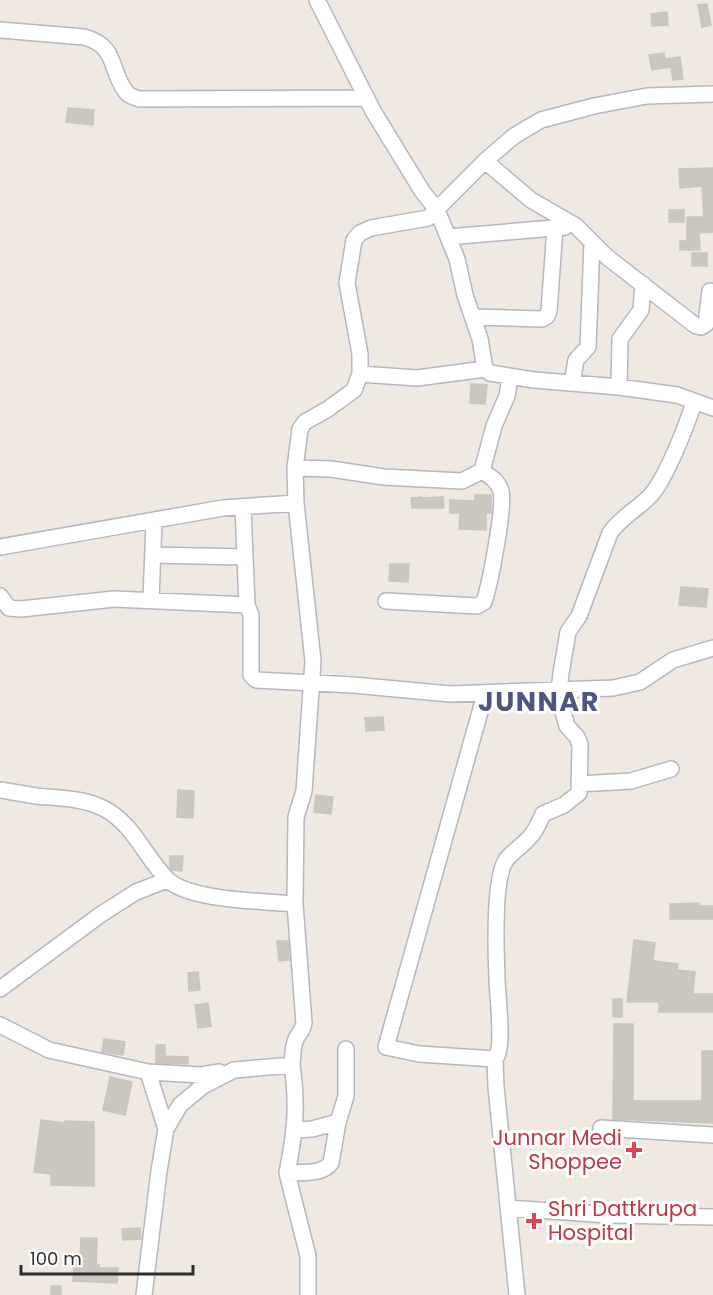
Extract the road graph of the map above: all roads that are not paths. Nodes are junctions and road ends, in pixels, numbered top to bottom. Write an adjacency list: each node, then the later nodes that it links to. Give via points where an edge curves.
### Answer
1 (317, 0): 4 (street)
2 (0, 30): 4 (street, via 95,40 109,55 126,92 139,99)
3 (713, 94): 5 (street, via 647,96 541,120 514,136)
4 (367, 98): 6 (street)
5 (485, 161): 6 (street); 7 (street, via 531,200)
6 (437, 210): 9 (street); 15 (street, via 417,221 371,228 354,240 347,283)
7 (576, 226): 8 (street); 10 (street)
8 (555, 228): 9 (street); 13 (street, via 547,316)
9 (448, 237): 13 (street)
10 (592, 243): 11 (street); 17 (street, via 588,346 576,360)
11 (643, 284): 12 (street, via 702,327 706,324); 18 (street, via 641,310 620,339)
12 (710, 291)
13 (474, 317): 14 (street)
14 (485, 369): 15 (street, via 417,378); 16 (street)
15 (360, 374): 21 (street, via 354,390 300,429)
16 (510, 377): 17 (street); 22 (street)
17 (572, 383): 18 (street)
18 (619, 387): 19 (street, via 677,395)
19 (694, 402): 20 (street); 35 (street, via 651,494 610,532 579,616 568,632)
20 (713, 408)
21 (295, 468): 22 (street, via 462,481); 23 (street)
22 (482, 471): 31 (street, via 501,490 502,509 484,602 477,606)
23 (296, 503): 24 (street); 34 (street, via 313,661)
24 (243, 507): 25 (street); 28 (street)
25 (153, 521): 26 (street); 27 (street)
26 (0, 547)
27 (153, 555): 28 (street); 30 (street)
28 (245, 556): 32 (street)
29 (0, 596): 30 (street, via 9,608 21,609 114,599)
30 (151, 600): 32 (street)
31 (386, 601)
32 (247, 605): 34 (street, via 251,615 251,675 256,680)
33 (713, 648): 35 (street, via 673,660 640,682)
34 (311, 683): 36 (street); 41 (street, via 304,790 296,817)
35 (560, 691): 36 (street); 38 (street, via 567,726 580,745)
36 (485, 694): 45 (street, via 386,1047 419,1054)
37 (671, 769): 38 (street, via 631,781)
38 (579, 784): 45 (street, via 579,794 543,814 536,830 502,868 496,961 501,1041)
39 (0, 790): 40 (street, via 88,802 106,810 139,841)
40 (167, 880): 41 (street, via 208,896); 42 (street, via 136,892 100,915)
41 (296, 904): 46 (street, via 304,1023 294,1045)
42 (0, 989)
43 (0, 1025): 48 (street, via 49,1050)
44 (346, 1049): 49 (street, via 346,1096)
45 (495, 1059): 55 (street)
46 (292, 1065): 47 (street); 52 (street, via 297,1095)
47 (234, 1070): 48 (street, via 201,1075); 51 (street, via 203,1086 180,1106)
48 (148, 1072): 51 (street)
49 (338, 1122): 52 (street); 54 (street, via 327,1168)
50 (601, 1128): 53 (street)
51 (166, 1129): 57 (street)
52 (296, 1130): 54 (street)
53 (713, 1135)
54 (287, 1173): 58 (street, via 308,1256)
55 (508, 1208): 56 (street); 59 (street)
56 (713, 1217)
57 (144, 1295)
58 (308, 1295)
59 (516, 1295)

